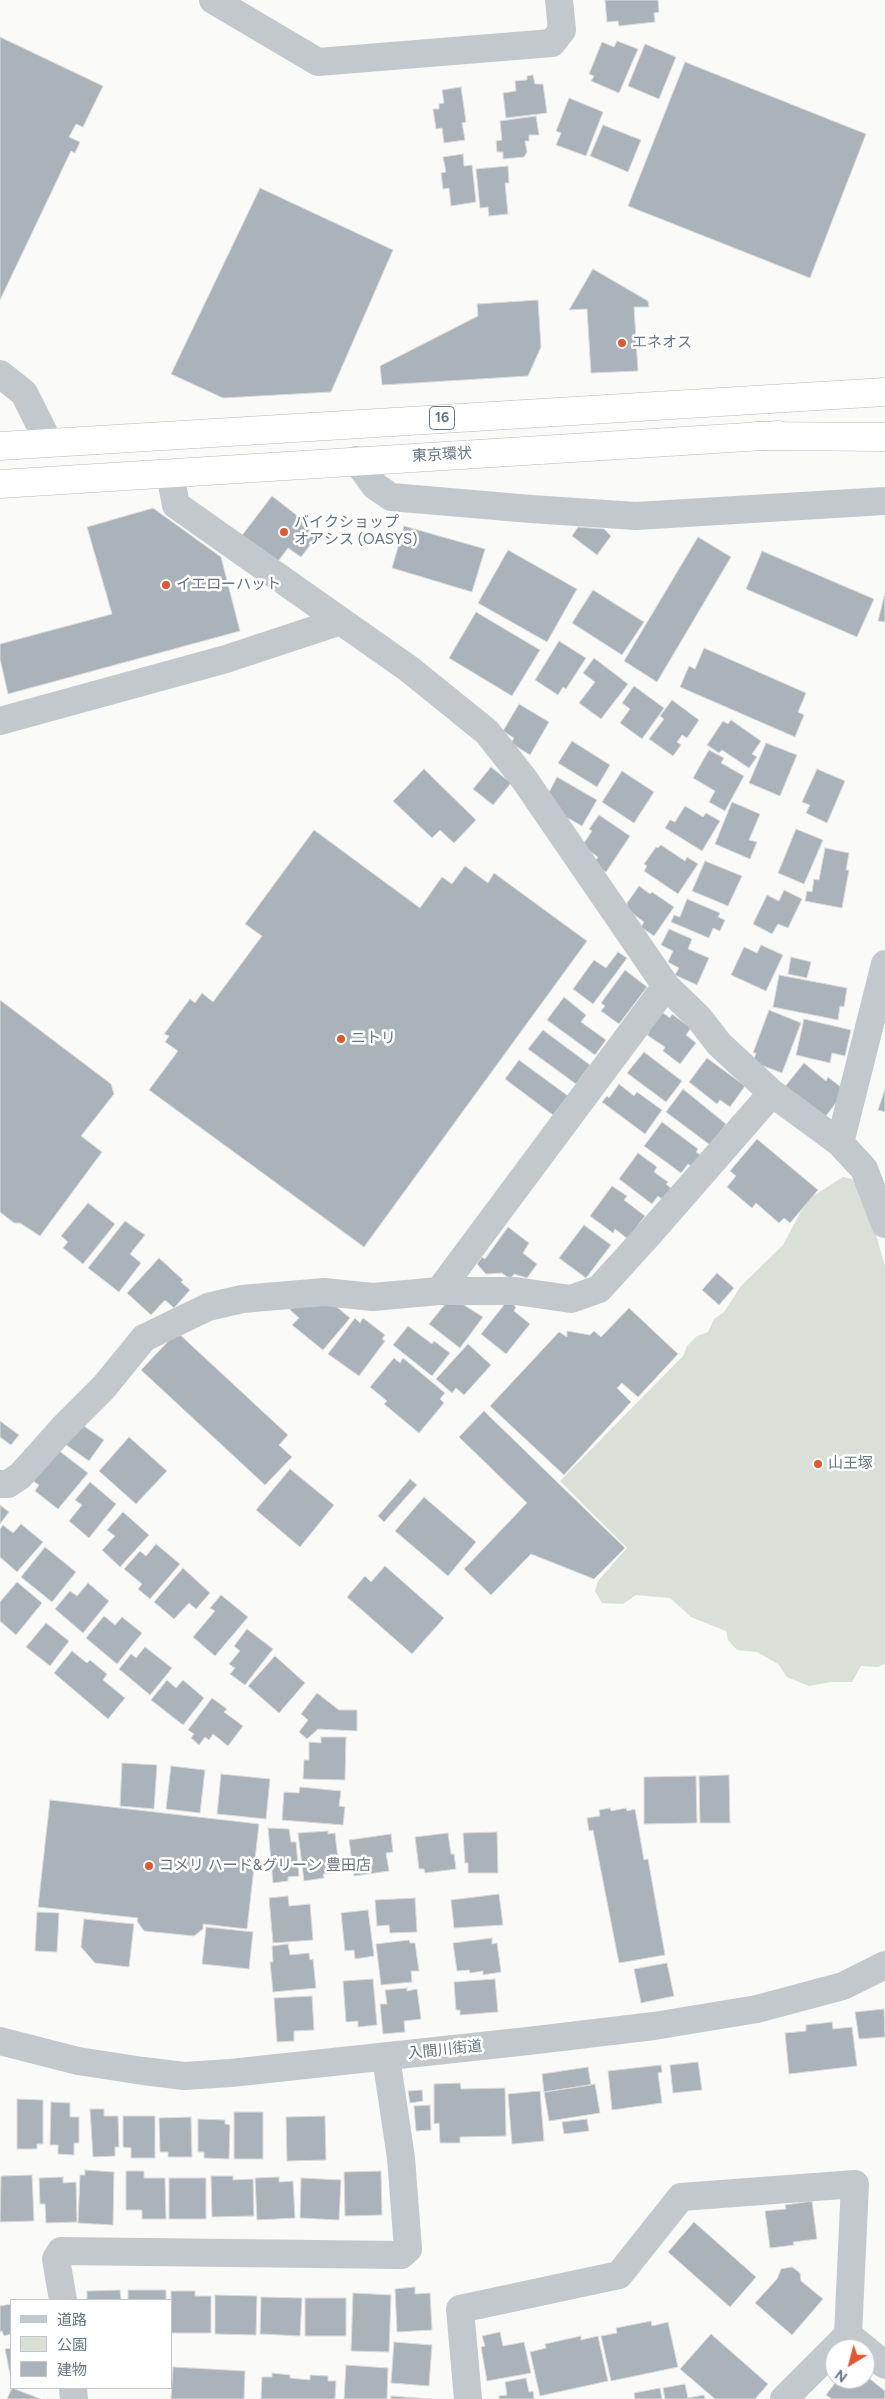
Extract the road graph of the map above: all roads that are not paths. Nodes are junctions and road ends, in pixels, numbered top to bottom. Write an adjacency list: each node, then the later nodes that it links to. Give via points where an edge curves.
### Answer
1 (213, 0): 2 (street, via 318,62 552,42 562,30)
2 (559, 0)
3 (0, 374): 8 (street, via 24,393)
4 (885, 392): 8 (highway, 16)
5 (885, 430): 6 (highway, 東京環状)
6 (756, 436): 7 (highway); 10 (highway, 東京環状)
7 (885, 437)
8 (49, 443): 9 (highway, 16)
9 (0, 446)
10 (356, 460): 11 (highway, 東京環状); 13 (street, via 375,486 391,497 531,509 636,516)
11 (170, 474): 12 (highway, 東京環状); 14 (street, via 176,505)
12 (0, 484)
13 (885, 501)
14 (341, 621): 15 (street, via 226,659); 17 (street, via 409,669 487,732 524,780)
15 (0, 721)
16 (885, 964): 19 (street)
17 (666, 986): 18 (street, via 699,1018 719,1044); 21 (street)
18 (772, 1093): 19 (street); 21 (street, via 598,1289 571,1299 516,1291)
19 (840, 1143): 20 (street, via 864,1169)
20 (885, 1224)
21 (439, 1291): 22 (street, via 373,1297 324,1292 290,1294 208,1307 144,1338 104,1387 20,1476 8,1484)
22 (0, 1484)
23 (885, 1965): 25 (street, 入間川街道, via 843,1986 757,2009 654,2026)
24 (0, 2041): 25 (street, 入間川街道, via 78,2061 184,2076)
25 (386, 2057): 26 (street, via 408,2249 401,2255 61,2251 56,2259)
26 (63, 2299)
27 (848, 2334): 28 (street); 29 (street, via 855,2184 682,2197 619,2276 460,2309); 30 (street)
28 (885, 2365)
29 (468, 2399)
30 (784, 2399)

